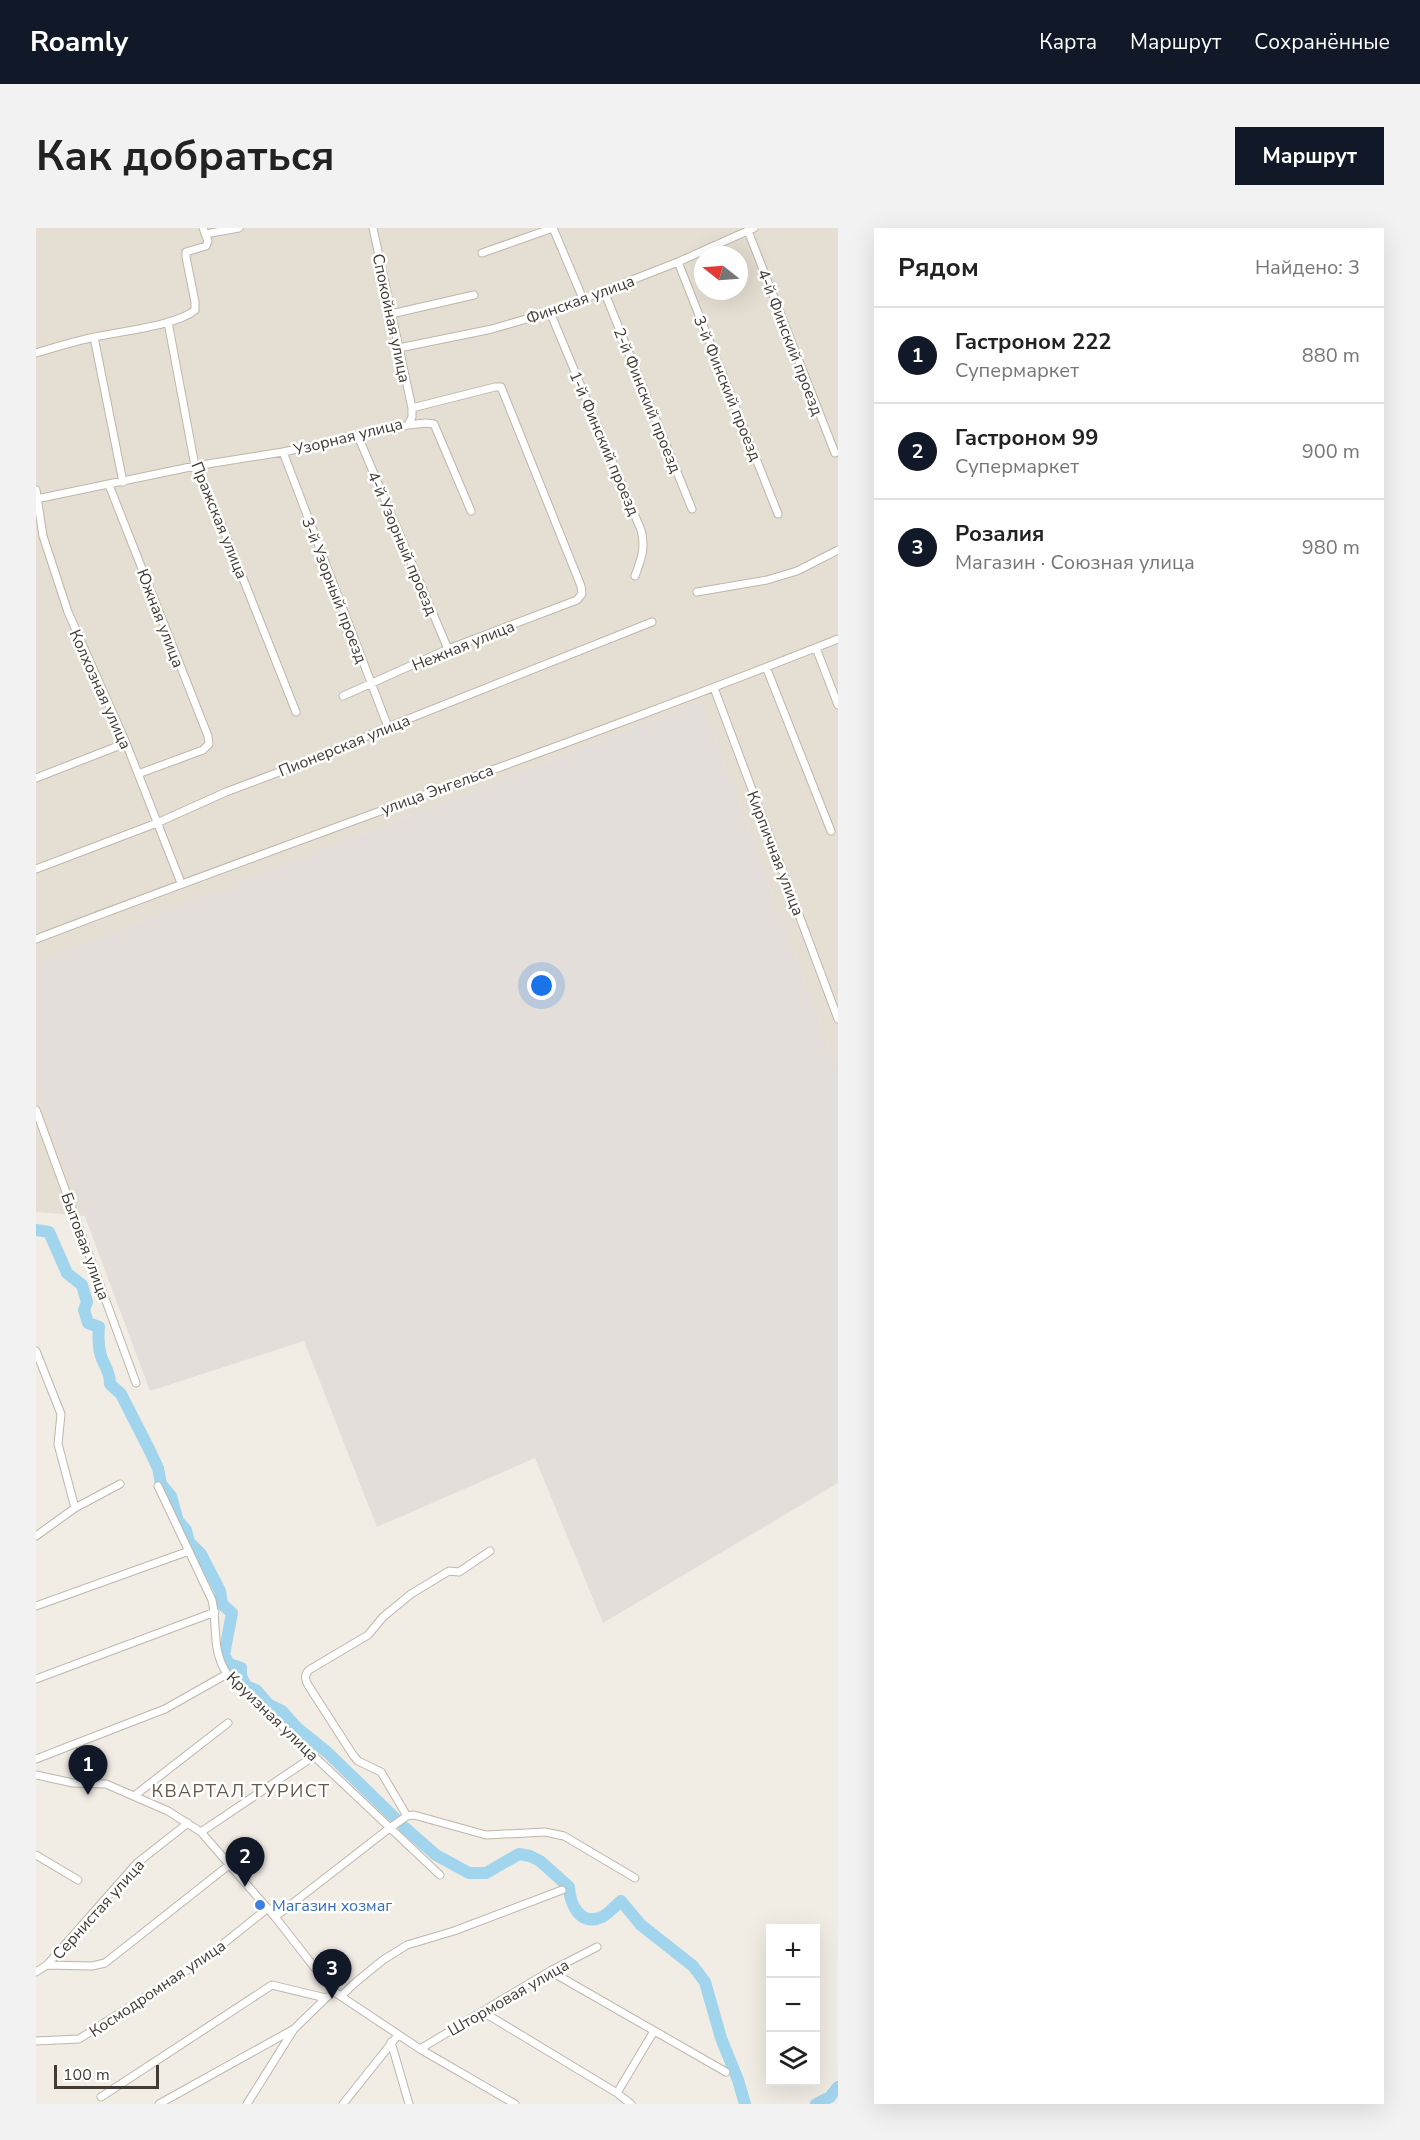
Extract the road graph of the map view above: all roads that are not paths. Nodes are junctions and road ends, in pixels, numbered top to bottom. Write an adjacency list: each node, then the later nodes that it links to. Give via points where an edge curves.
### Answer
1 (239, 228): 5 (street)
2 (373, 228): 12 (street, Спокойная улица)
3 (553, 228): 6 (street); 10 (street)
4 (751, 229): 7 (street, Финская улица); 21 (street, 4-й Финский проезд)
5 (204, 231): 13 (street, via 206,246 186,252 195,310)
6 (482, 253)
7 (678, 262): 8 (street, Финская улица); 29 (street, 3-й Финский проезд)
8 (604, 291): 10 (street, Финская улица); 27 (street, 2-й Финский проезд)
9 (474, 296): 12 (street)
10 (582, 299): 11 (street, Финская улица)
11 (550, 312): 15 (street, Финская улица); 31 (street, 1-й Финский проезд, via 644,539 644,552)
12 (391, 314): 15 (street, Спокойная улица)
13 (168, 322): 14 (street); 22 (street, Пражская улица)
14 (94, 337): 16 (street); 23 (street)
15 (399, 348): 17 (street, Спокойная улица)
16 (36, 353)
17 (412, 408): 18 (street, Узорная улица); 33 (street, Узорная улица, via 501,387)
18 (408, 424): 19 (street, Узорная улица); 28 (street, via 434,424)
19 (358, 436): 20 (street, Узорная улица); 37 (street, 4-й Узорный проезд)
20 (283, 452): 22 (street, Узорная улица); 39 (street, 3-й Узорный проезд)
21 (835, 453)
22 (195, 466): 23 (street, Узорная улица); 43 (street, Пражская улица)
23 (123, 482): 24 (street, Узорная улица)
24 (109, 485): 26 (street, Узорная улица); 46 (street, Южная улица, via 209,744 203,750)
25 (36, 490): 26 (street, Колхозная улица)
26 (37, 499): 45 (street, Колхозная улица, via 43,536 68,612)
27 (692, 509)
28 (471, 511)
29 (778, 514)
30 (838, 550): 32 (street, via 797,571 767,580)
31 (635, 576)
32 (697, 592)
33 (582, 594): 37 (street, Нежная улица, via 577,600)
34 (652, 622): 44 (street, Пионерская улица)
35 (838, 639): 36 (street, улица Энгельса)
36 (816, 648): 38 (street, улица Энгельса); 42 (street)
37 (448, 649): 39 (street, Нежная улица)
38 (766, 667): 40 (street, улица Энгельса); 49 (street)
39 (371, 684): 41 (street, Нежная улица); 44 (street, 3-й Узорный проезд)
40 (714, 688): 51 (street, улица Энгельса); 53 (street, Кирпичная улица)
41 (343, 696)
42 (838, 705)
43 (296, 712)
44 (388, 727): 48 (street, Пионерская улица)
45 (126, 743): 46 (street, Колхозная улица); 47 (street)
46 (138, 774): 48 (street, Колхозная улица)
47 (36, 777)
48 (157, 823): 50 (street, Пионерская улица); 51 (street, Колхозная улица)
49 (831, 831)
50 (36, 869)
51 (181, 883): 52 (street, улица Энгельса)
52 (36, 939)
53 (838, 1019)
54 (36, 1110): 56 (street, Бытовая улица)
55 (36, 1351): 59 (street, via 61,1413 58,1444)
56 (136, 1383)
57 (120, 1484): 59 (street)
58 (158, 1486): 61 (street, Круизная улица)
59 (75, 1508): 60 (street)
60 (36, 1536)
61 (189, 1551): 63 (street); 64 (street, Круизная улица)
62 (490, 1551): 72 (street, via 459,1572 449,1571 411,1593 368,1635 306,1674 305,1680 353,1755 381,1772)
63 (36, 1606)
64 (215, 1612): 65 (street, Круизная улица, via 216,1650); 66 (street)
65 (227, 1674): 68 (street, Круизная улица); 69 (street, via 165,1709)
66 (36, 1679)
67 (228, 1723): 71 (street)
68 (314, 1756): 74 (street, Круизная улица); 75 (street)
69 (36, 1759)
70 (36, 1775): 71 (street, via 73,1783 106,1784)
71 (134, 1796): 73 (street)
72 (407, 1816): 74 (street); 79 (street, via 486,1835 545,1832 564,1836)
73 (188, 1823): 75 (street); 85 (street, Сернистая улица, via 137,1863)
74 (391, 1827): 78 (street, Круизная улица); 83 (street)
75 (201, 1832): 77 (street)
76 (36, 1855): 80 (street)
77 (229, 1865): 82 (street); 85 (street, via 105,1963)
78 (440, 1875)
79 (635, 1878)
80 (78, 1880)
81 (562, 1890): 89 (street, via 407,1945)
82 (268, 1908): 83 (street); 95 (street, Космодромная улица, via 203,1960 79,2039)
83 (275, 1917): 88 (street)
84 (597, 1947): 86 (street, Штормовая улица)
85 (47, 1965): 87 (street, Сернистая улица)
86 (550, 1971): 91 (street, Штормовая улица); 93 (street)
87 (36, 1972)
88 (333, 1991): 89 (street); 90 (street)
89 (341, 1996): 94 (street)
90 (326, 1998): 92 (street); 100 (street, via 272,1985)
91 (483, 2012): 97 (street, Штормовая улица); 99 (street)
92 (294, 2029): 101 (street); 102 (street)
93 (654, 2031): 98 (street); 99 (street)
94 (398, 2035): 96 (street); 97 (street)
95 (36, 2041)
96 (391, 2042): 103 (street); 104 (street)
97 (420, 2049): 105 (street)
98 (726, 2072)
99 (617, 2093): 106 (street)
100 (101, 2097)
101 (159, 2104)
102 (246, 2104)
103 (343, 2104)
104 (409, 2104)
105 (515, 2104)
106 (632, 2104)

